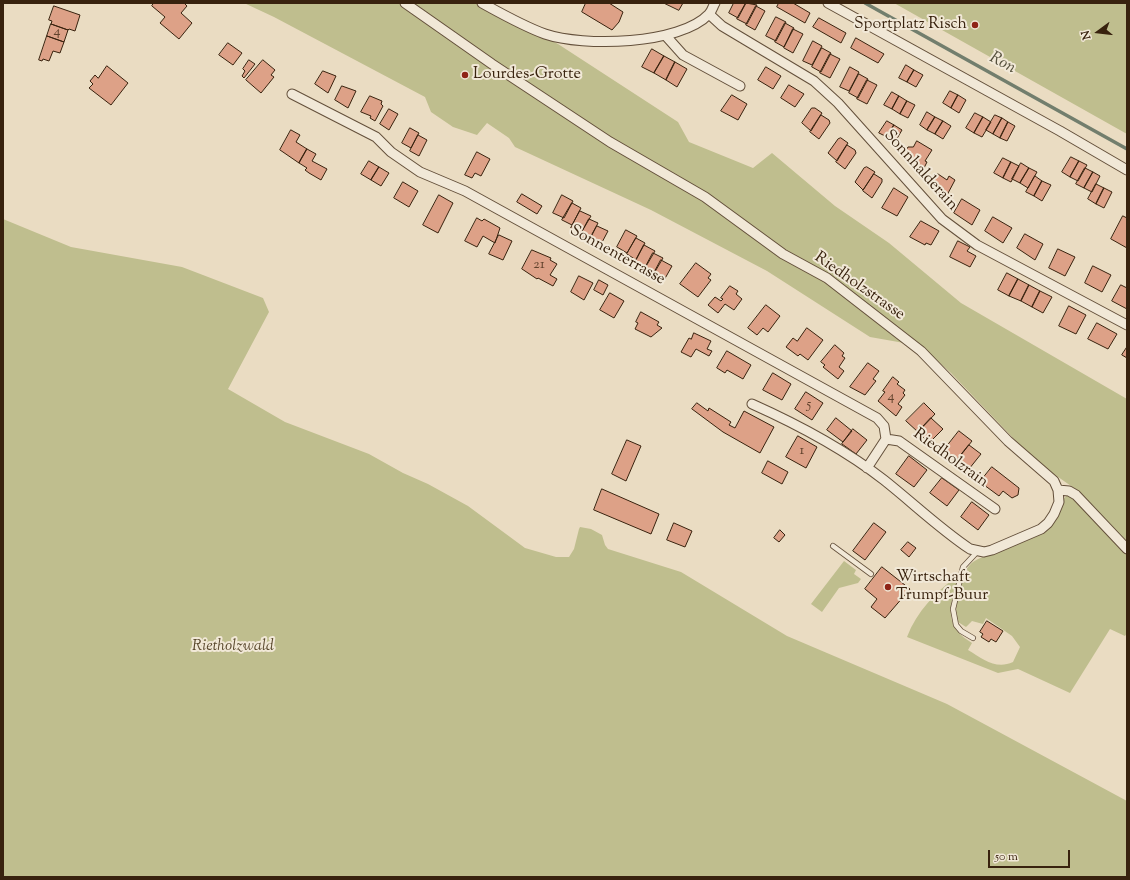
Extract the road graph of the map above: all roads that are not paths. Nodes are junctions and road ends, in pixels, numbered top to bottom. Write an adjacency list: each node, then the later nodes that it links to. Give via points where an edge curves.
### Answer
1 (405, 3): 14 (street, Riedholzstrasse, via 610,142 705,197 783,254 826,278 921,351 1008,441 1054,481)
2 (482, 3): 6 (street, via 545,34 570,40 615,41)
3 (715, 3): 5 (street)
4 (828, 3): 9 (street)
5 (709, 14): 6 (street, via 688,28); 10 (street, Sonnhalderain, via 722,26 814,81 838,103 942,219 958,232 977,245)
6 (666, 36): 7 (street, via 683,55)
7 (740, 86)
8 (292, 94): 12 (street, Sonnenterrasse, via 376,137 391,152 420,172 465,191 871,414 884,426)
9 (1127, 170)
10 (1127, 324)
11 (752, 404): 13 (street, via 794,422)
12 (886, 439): 13 (street); 15 (street, Riedholzrain, via 899,441)
13 (867, 468): 18 (street, via 957,540)
14 (1058, 490): 17 (street, via 1076,495 1093,510); 18 (street, via 1054,514 1041,529 992,550)
15 (995, 509)
16 (833, 546): 19 (lane)
17 (1127, 549)
18 (977, 552): 20 (lane, via 963,567 955,595 953,618 961,631)
19 (871, 574)
20 (973, 638)

